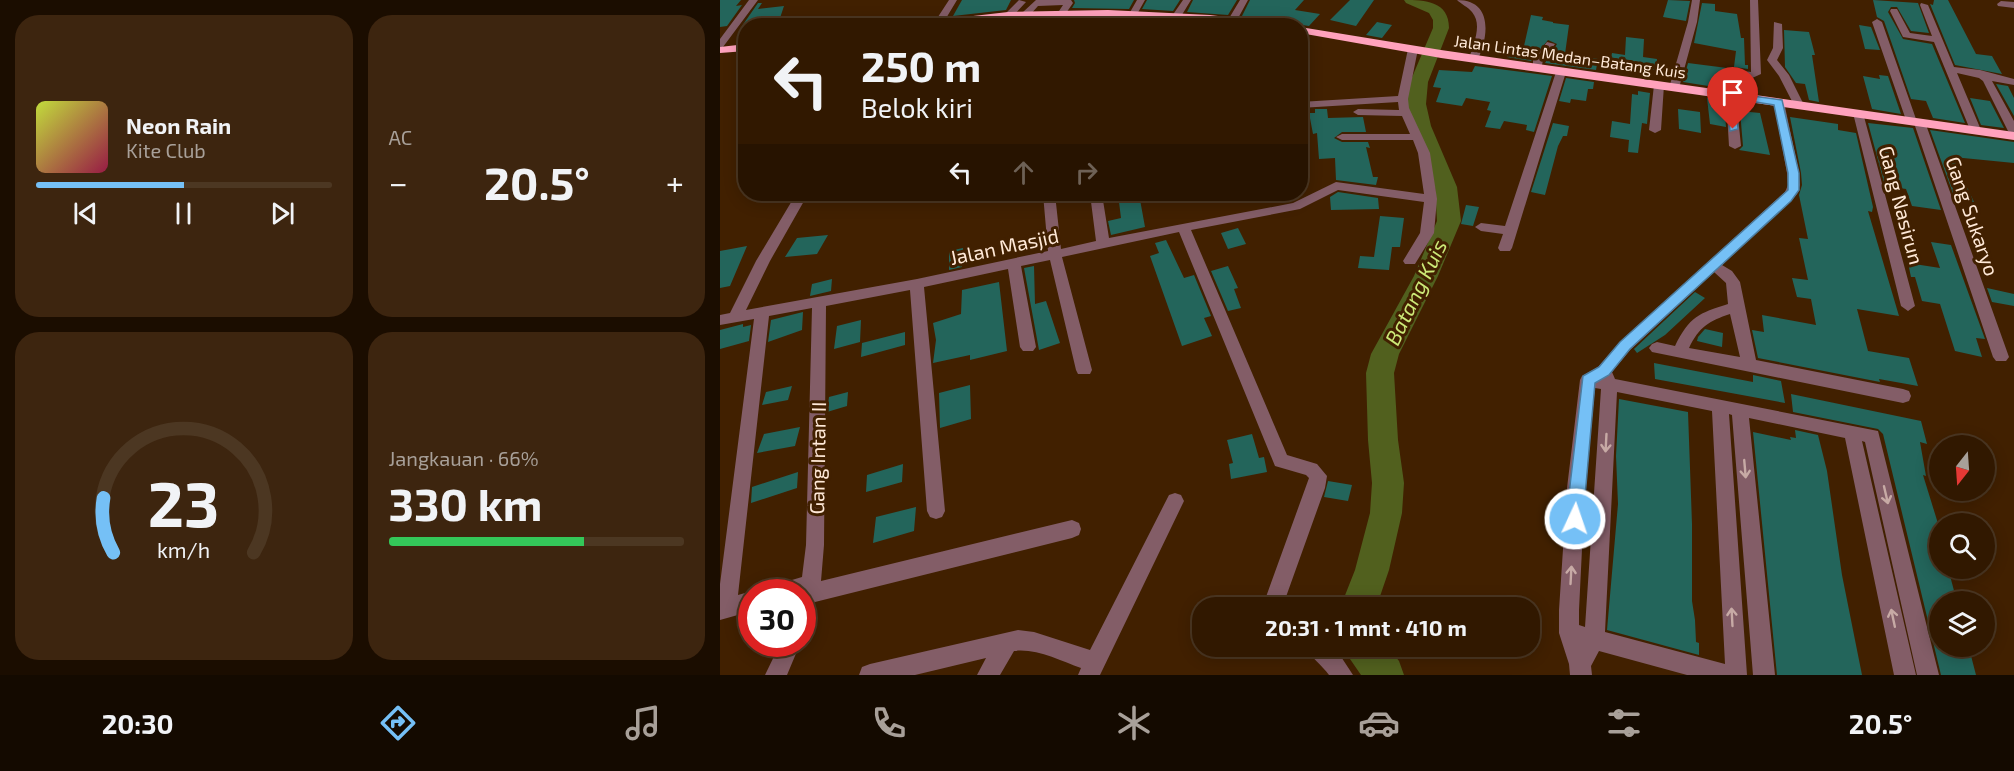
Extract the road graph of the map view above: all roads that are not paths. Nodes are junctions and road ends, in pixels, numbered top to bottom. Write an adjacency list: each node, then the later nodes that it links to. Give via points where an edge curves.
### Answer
1 (754, 0): 20 (street)
2 (953, 0): 21 (street)
3 (1079, 0): 17 (street)
4 (1141, 0): 18 (street)
5 (1187, 0): 27 (street)
6 (1244, 0): 28 (street)
7 (1461, 0): 39 (street, via 1477,9 1482,23)
8 (1696, 0): 46 (street)
9 (1754, 0): 47 (street, via 1756,74 1734,73)
10 (1022, 2): 19 (street)
11 (2001, 4): 13 (street)
12 (1924, 5): 33 (street)
13 (2014, 5)
14 (1894, 11): 33 (street, via 1906,35)
15 (1026, 14): 16 (highway); 17 (street, via 1036,3 1068,2); 19 (highway)
16 (1043, 14): 17 (highway); 23 (street)
17 (1065, 14): 24 (highway)
18 (1133, 14): 25 (highway); 26 (highway)
19 (1009, 15): 22 (highway)
20 (740, 18)
21 (942, 18)
22 (1000, 18)
23 (1042, 18)
24 (1081, 18)
25 (1104, 18)
26 (1163, 18)
27 (1172, 18)
28 (1234, 18)
29 (738, 21): 35 (street)
30 (1877, 22): 55 (street, Gang Sukaryo)
31 (1777, 24): 51 (street, via 1778,48 1772,60 1783,72)
32 (1308, 31): 38 (highway, Jalan Lintas Medan–Batang Kuis)
33 (1938, 40): 41 (street)
34 (1550, 44): 40 (street)
35 (720, 45)
36 (738, 48): 37 (highway)
37 (720, 50)
38 (1418, 50): 39 (highway, Jalan Lintas Medan–Batang Kuis); 48 (street)
39 (1474, 59): 40 (highway, Jalan Lintas Medan–Batang Kuis)
40 (1537, 68): 42 (highway, Jalan Lintas Medan–Batang Kuis)
41 (1950, 69): 43 (street); 57 (street)
42 (1561, 72): 45 (highway, Jalan Lintas Medan–Batang Kuis); 71 (street)
43 (1980, 74): 44 (street); 58 (street)
44 (2014, 82)
45 (1659, 86): 46 (highway, Jalan Lintas Medan–Batang Kuis); 56 (street)
46 (1674, 88): 47 (highway, Jalan Lintas Medan–Batang Kuis)
47 (1736, 97): 49 (highway, Jalan Lintas Medan–Batang Kuis); 62 (street)
48 (1403, 99): 50 (street); 53 (street)
49 (1779, 102): 51 (highway, Jalan Lintas Medan–Batang Kuis); 77 (street, via 1793,190)
50 (1308, 105)
51 (1799, 105): 54 (highway, Jalan Lintas Medan–Batang Kuis)
52 (1345, 113): 53 (street)
53 (1405, 113): 61 (street)
54 (1858, 113): 55 (highway, Jalan Lintas Medan–Batang Kuis); 80 (street, Gang Nasirun)
55 (1915, 121): 57 (highway, Jalan Lintas Medan–Batang Kuis); 88 (street, Gang Sukaryo)
56 (1655, 130)
57 (1975, 130): 59 (highway, Jalan Lintas Medan–Batang Kuis)
58 (2014, 131)
59 (2014, 136)
60 (1342, 137): 61 (street)
61 (1416, 137): 64 (street, via 1424,153)
62 (1735, 146)
63 (1308, 195): 64 (street, Jalan Masjid, via 1340,186)
64 (1431, 199): 75 (street, via 1427,233)
65 (798, 201): 83 (street)
66 (1050, 201): 74 (street)
67 (1097, 201): 72 (street)
68 (1289, 201): 69 (street, Jalan Masjid)
69 (1182, 227): 72 (street, Jalan Masjid); 107 (street, via 1281,461 1311,469 1318,480)
70 (1481, 227): 71 (street)
71 (1509, 231): 73 (street)
72 (1103, 243): 74 (street, Jalan Masjid)
73 (1505, 248)
74 (1054, 255): 76 (street, Jalan Masjid); 90 (street)
75 (1410, 261)
76 (1014, 263): 78 (street, Jalan Masjid); 85 (street)
77 (1712, 265): 81 (street, via 1732,279); 91 (street, via 1625,346)
78 (917, 284): 79 (street, Jalan Masjid); 99 (street)
79 (819, 303): 82 (street, Jalan Masjid); 105 (street, Gang Intan II, via 815,545)
80 (1908, 306)
81 (1736, 307): 87 (street, via 1701,318 1693,325); 89 (street)
82 (762, 314): 83 (street, Jalan Masjid); 108 (street)
83 (735, 318): 84 (street, Jalan Masjid)
84 (720, 320)
85 (1028, 347)
86 (1657, 348): 87 (street)
87 (1680, 352): 89 (street)
88 (2001, 357)
89 (1749, 365): 92 (street)
90 (1084, 370)
91 (1601, 378): 93 (street); 96 (street); 98 (street, one-way to 98)
92 (1903, 396)
93 (1720, 407): 94 (street); 100 (street)
94 (1740, 411): 95 (street); 102 (street, one-way to 102)
95 (1852, 432): 103 (street); 104 (street, one-way to 104, via 1873,438)
96 (1576, 496): 98 (street); 109 (street, one-way to 96)
97 (1175, 501): 114 (street)
98 (1603, 502): 110 (street)
99 (936, 511)
100 (1727, 528): 102 (street); 121 (street, one-way to 100)
101 (1072, 529): 106 (street)
102 (1751, 533): 122 (street)
103 (1881, 559): 104 (street); 123 (street, one-way to 103)
104 (1902, 563): 124 (street)
105 (810, 579)
106 (816, 595)
107 (1276, 597)
108 (724, 609)
109 (1569, 633): 110 (street); 115 (street)
110 (1594, 641): 115 (street); 120 (street)
111 (1008, 642): 114 (street, via 1034,642); 117 (street); 118 (street)
112 (784, 657): 116 (street)
113 (1329, 657): 119 (street)
114 (1093, 668)
115 (1581, 669)
116 (776, 675)
117 (870, 675)
118 (988, 675)
119 (1342, 675)
120 (1727, 675)
121 (1736, 675)
122 (1764, 675)
123 (1905, 675)
124 (1928, 675)

